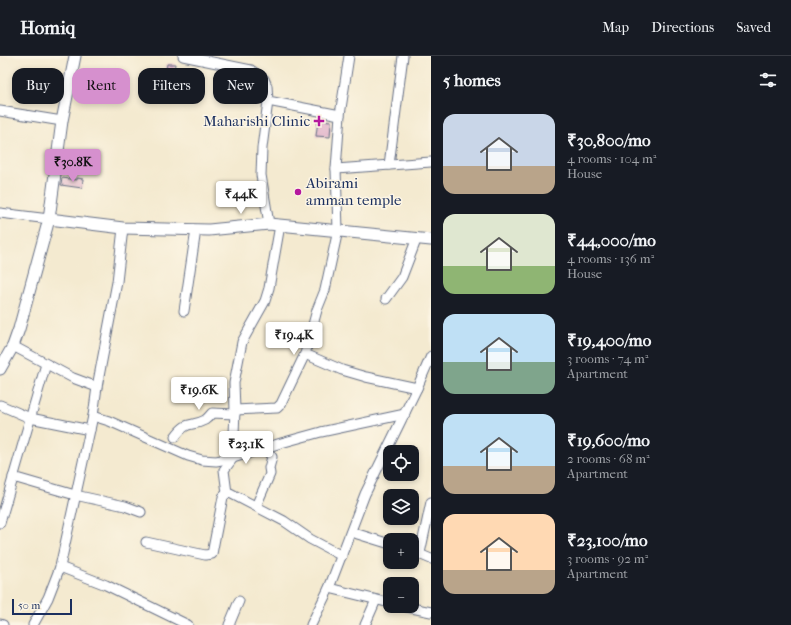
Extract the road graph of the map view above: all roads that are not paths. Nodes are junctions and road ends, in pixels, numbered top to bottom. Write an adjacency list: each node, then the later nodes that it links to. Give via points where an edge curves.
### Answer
1 (75, 56): 11 (main road)
2 (183, 56): 5 (street)
3 (350, 56): 10 (street)
4 (403, 56): 13 (street)
5 (228, 60): 6 (street)
6 (246, 68)
7 (268, 101): 10 (street)
8 (268, 104): 17 (street, via 261,174)
9 (0, 111): 11 (street)
10 (340, 115): 14 (street)
11 (62, 121): 16 (main road)
12 (431, 162): 13 (street)
13 (389, 165): 14 (street)
14 (336, 169): 20 (street)
15 (0, 213): 16 (street)
16 (49, 219): 18 (main road); 25 (main road)
17 (274, 225): 19 (main road); 20 (main road); 33 (street, via 269,288 265,301 242,342 234,383)
18 (122, 228): 19 (main road); 30 (street, via 117,282)
19 (196, 230): 24 (street)
20 (338, 230): 21 (main road); 26 (street, via 325,290)
21 (417, 238): 22 (main road); 23 (street, via 402,277)
22 (431, 240)
23 (386, 299)
24 (184, 311)
25 (13, 346): 28 (street); 29 (main road)
26 (305, 354): 31 (street, via 342,370); 33 (street, via 277,408)
27 (431, 356): 31 (street)
28 (46, 364): 30 (street); 36 (street)
29 (0, 369)
30 (98, 387): 35 (street)
31 (417, 388): 34 (street)
32 (0, 405): 36 (street)
33 (235, 412): 38 (street, via 212,413 206,420 188,424); 40 (street)
34 (405, 414): 39 (street, via 321,432); 48 (street, via 365,494)
35 (94, 416): 37 (street); 40 (street, via 188,456 216,461)
36 (30, 418): 37 (street); 41 (street)
37 (90, 430): 43 (street)
38 (175, 438)
39 (265, 448): 40 (street); 45 (street, via 272,457 270,474)
40 (233, 458): 42 (street, via 224,470)
41 (13, 477): 43 (street); 47 (street)
42 (227, 494): 45 (street); 49 (street, via 223,497 212,554 205,555)
43 (76, 496): 46 (street, via 125,506); 55 (street)
44 (431, 502): 51 (street)
45 (256, 506): 53 (street)
46 (141, 512)
47 (0, 524)
48 (351, 532): 50 (street); 53 (street)
49 (146, 542)
50 (383, 542)
51 (419, 542)
52 (419, 554): 54 (street)
53 (342, 556): 56 (street)
54 (431, 560)
55 (60, 567): 62 (street, via 48,598); 63 (street, via 106,585)
56 (329, 588): 57 (street); 65 (street)
57 (376, 600): 59 (street); 66 (street)
58 (240, 601): 64 (street)
59 (383, 602)
60 (419, 610): 61 (street)
61 (431, 612)
62 (33, 625)
63 (188, 625)
64 (229, 625)
65 (311, 625)
66 (365, 625)

